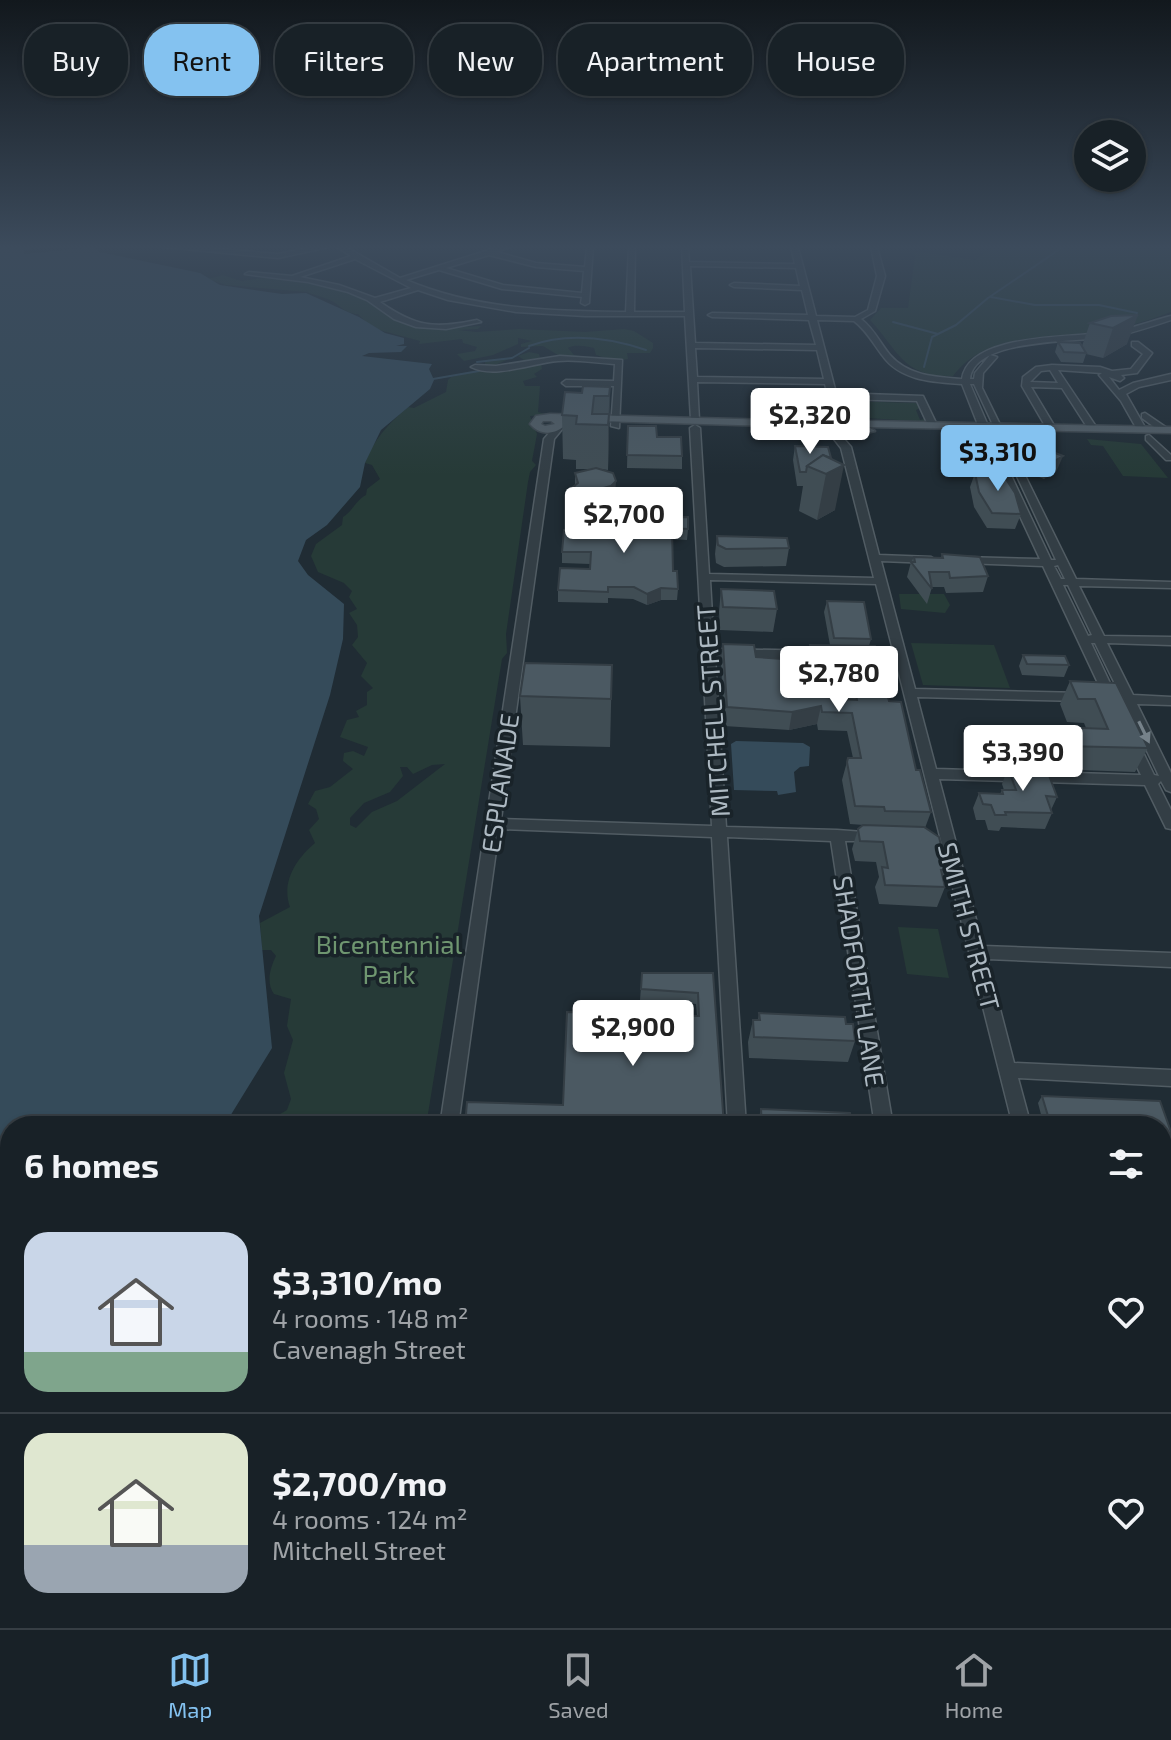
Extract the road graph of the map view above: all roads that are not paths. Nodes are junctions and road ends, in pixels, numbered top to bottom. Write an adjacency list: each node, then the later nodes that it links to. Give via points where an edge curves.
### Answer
1 (412, 323): 2 (street)
2 (470, 323)
3 (689, 323): 9 (street, MITCHELL STREET)
4 (814, 323): 10 (street)
5 (862, 323): 18 (street, via 896,366 925,377)
6 (1154, 323): 7 (street)
7 (1063, 340): 18 (street, via 990,351 970,365); 20 (street, via 996,355 984,364)
8 (1135, 344): 14 (street, via 1148,353)
9 (690, 345): 10 (street); 17 (street, MITCHELL STREET)
10 (821, 348): 19 (street)
11 (475, 367): 22 (street, via 560,358 614,360 620,363)
12 (1052, 367): 13 (street); 23 (street, via 1038,369); 24 (street)
13 (1103, 372): 14 (street); 16 (street); 27 (street)
14 (1133, 372): 16 (street)
15 (1171, 377): 25 (street)
16 (1120, 378): 25 (street)
17 (692, 379): 19 (street); 34 (street, MITCHELL STREET)
18 (965, 381): 20 (street); 28 (street)
19 (829, 382): 26 (street)
20 (976, 382): 29 (street)
21 (566, 383): 22 (street)
22 (617, 384): 33 (street)
23 (1027, 384): 24 (street); 37 (street)
24 (1065, 386): 41 (street)
25 (1133, 390): 27 (street); 30 (street)
26 (833, 396): 31 (street); 35 (street, via 920,398)
27 (1121, 396): 30 (street)
28 (972, 399): 29 (street); 39 (street)
29 (983, 399): 39 (street)
30 (1133, 407): 42 (street); 42 (street)
31 (836, 409): 36 (street); 38 (street)
32 (550, 417): 33 (main road); 40 (main road, via 559,420); 40 (main road, via 535,424)
33 (616, 422): 34 (main road); 40 (main road)
34 (695, 424): 36 (main road); 50 (street, MITCHELL STREET)
35 (932, 425): 38 (main road); 39 (main road)
36 (832, 427): 38 (main road); 44 (street, SMITH STREET)
37 (1050, 427): 39 (main road); 41 (main road); 43 (main road)
38 (848, 428): 39 (main road); 44 (street, SMITH STREET)
39 (993, 430): 43 (main road); 46 (street); 47 (street)
40 (555, 431): 68 (street, ESPLANADE)
41 (1095, 432): 42 (main road); 43 (main road)
42 (1158, 433): 45 (street)
43 (1071, 436)
44 (846, 447): 48 (street, SMITH STREET)
45 (1170, 459)
46 (1002, 467): 47 (street); 49 (street)
47 (1016, 467): 49 (street)
48 (875, 558): 49 (street); 51 (street, SMITH STREET)
49 (1054, 563): 52 (street)
50 (703, 577): 51 (street); 57 (street, MITCHELL STREET)
51 (881, 581): 58 (street, SMITH STREET)
52 (1064, 582): 53 (street); 54 (street); 55 (street)
53 (1171, 585)
54 (1083, 639): 55 (street); 60 (street)
55 (1099, 639): 56 (street); 61 (street)
56 (1171, 641)
57 (708, 653): 58 (street); 70 (street, MITCHELL STREET)
58 (902, 658): 59 (street, SMITH STREET)
59 (911, 693): 60 (street); 65 (street, SMITH STREET)
60 (1110, 697): 61 (street); 63 (street)
61 (1129, 700): 62 (street); 67 (street, one-way to 67)
62 (1171, 701)
63 (1117, 711)
64 (1130, 739): 66 (street)
65 (932, 774): 66 (street); 73 (street, SMITH STREET, via 942,840)
66 (1150, 780): 67 (street); 69 (street)
67 (1169, 783)
68 (493, 824): 70 (street); 77 (street, ESPLANADE)
69 (1171, 824)
70 (719, 832): 71 (street); 78 (street, MITCHELL STREET)
71 (837, 835): 72 (street); 79 (street, SHADFORTH LANE)
72 (894, 838)
73 (977, 952): 74 (street); 75 (street, SMITH STREET)
74 (1171, 960)
75 (1007, 1070): 76 (street); 80 (street, SMITH STREET)
76 (1171, 1078)
77 (450, 1116)
78 (736, 1116)
79 (882, 1116)
80 (1019, 1116)

